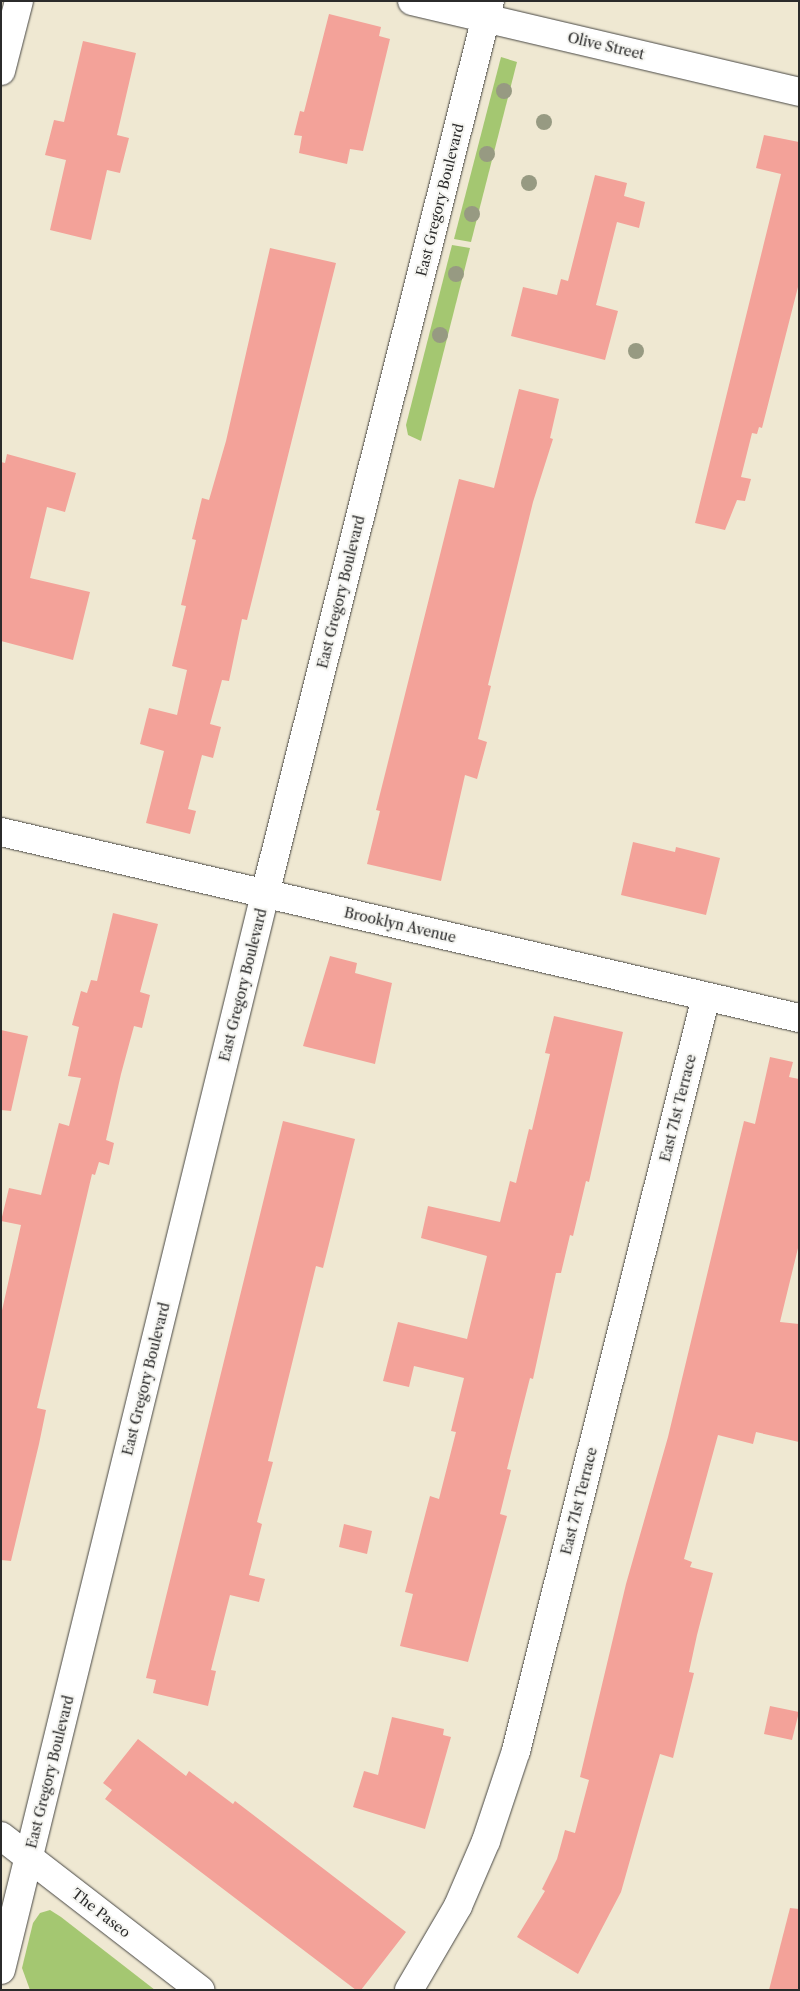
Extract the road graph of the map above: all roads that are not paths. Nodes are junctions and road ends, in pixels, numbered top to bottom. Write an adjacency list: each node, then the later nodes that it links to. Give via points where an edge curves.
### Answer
1 (19, 1): 4 (street)
2 (412, 1): 3 (street, Olive Street)
3 (488, 10): 5 (street, Olive Street); 7 (street, East Gregory Boulevard)
4 (1, 71)
5 (799, 92)
6 (1, 832): 7 (street, Brooklyn Avenue)
7 (265, 894): 8 (street, Brooklyn Avenue); 11 (street, East Gregory Boulevard)
8 (706, 996): 9 (street, Brooklyn Avenue); 14 (street, East 71st Terrace, via 516,1751 486,1841 458,1906)
9 (799, 1018)
10 (1, 1836): 11 (street, The Paseo)
11 (29, 1857): 12 (street, East Gregory Boulevard); 13 (street, The Paseo)
12 (1, 1970)
13 (200, 1990)
14 (410, 1990)

